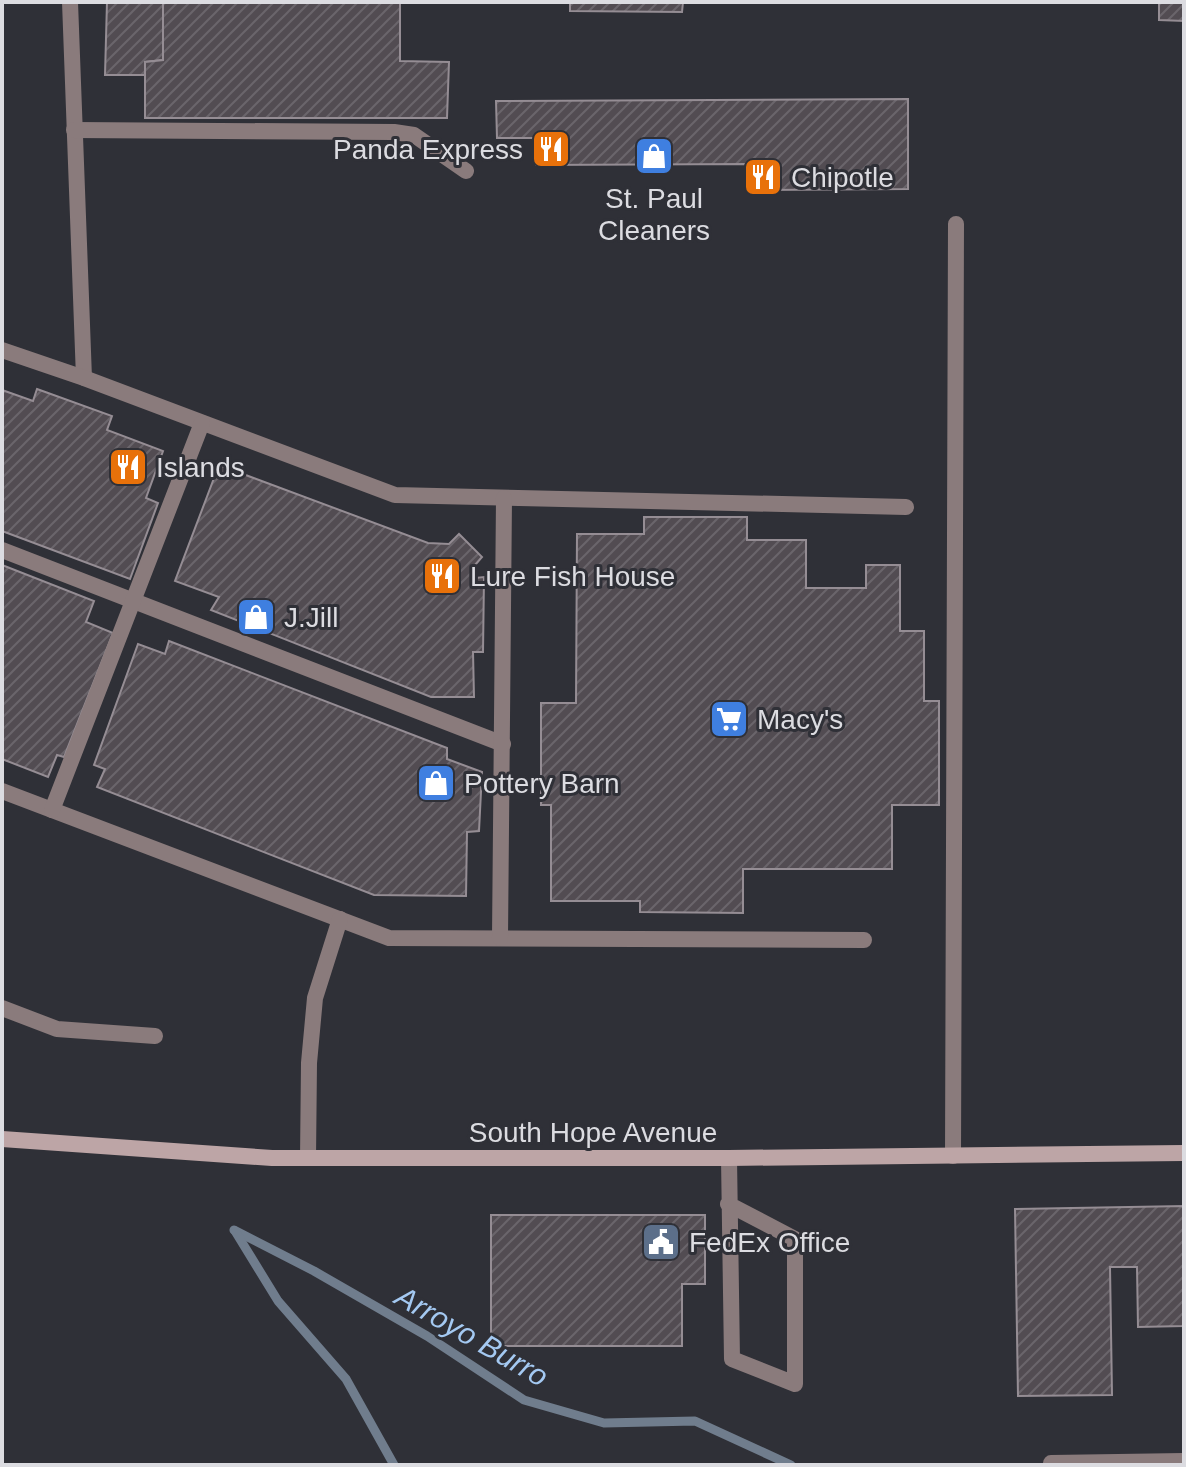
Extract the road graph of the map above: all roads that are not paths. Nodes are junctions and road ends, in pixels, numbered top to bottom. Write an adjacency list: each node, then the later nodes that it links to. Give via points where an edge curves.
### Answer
1 (70, 2): 2 (street)
2 (74, 130): 3 (street, via 394,132 414,135); 6 (street)
3 (466, 171)
4 (956, 224): 22 (street)
5 (2, 350): 6 (street)
6 (84, 378): 7 (street)
7 (202, 423): 8 (street, via 395,495); 11 (street)
8 (504, 498): 9 (street); 12 (street)
9 (906, 507)
10 (2, 550): 11 (street)
11 (135, 600): 12 (street); 14 (street)
12 (503, 744): 16 (street)
13 (2, 791): 14 (street)
14 (52, 810): 15 (street)
15 (340, 919): 16 (street, via 389,938); 23 (street, via 315,998)
16 (500, 938): 17 (street)
17 (864, 940)
18 (2, 1008): 19 (street, via 57,1029)
19 (155, 1036)
20 (2, 1139): 23 (main road, South Hope Avenue)
21 (1184, 1153): 22 (main road, South Hope Avenue)
22 (953, 1156): 24 (main road, South Hope Avenue)
23 (308, 1158): 24 (main road, South Hope Avenue)
24 (729, 1158): 25 (street)
25 (728, 1204): 25 (street, via 732,1359 795,1384 795,1239)
26 (1184, 1461): 27 (street)
27 (1051, 1465)

